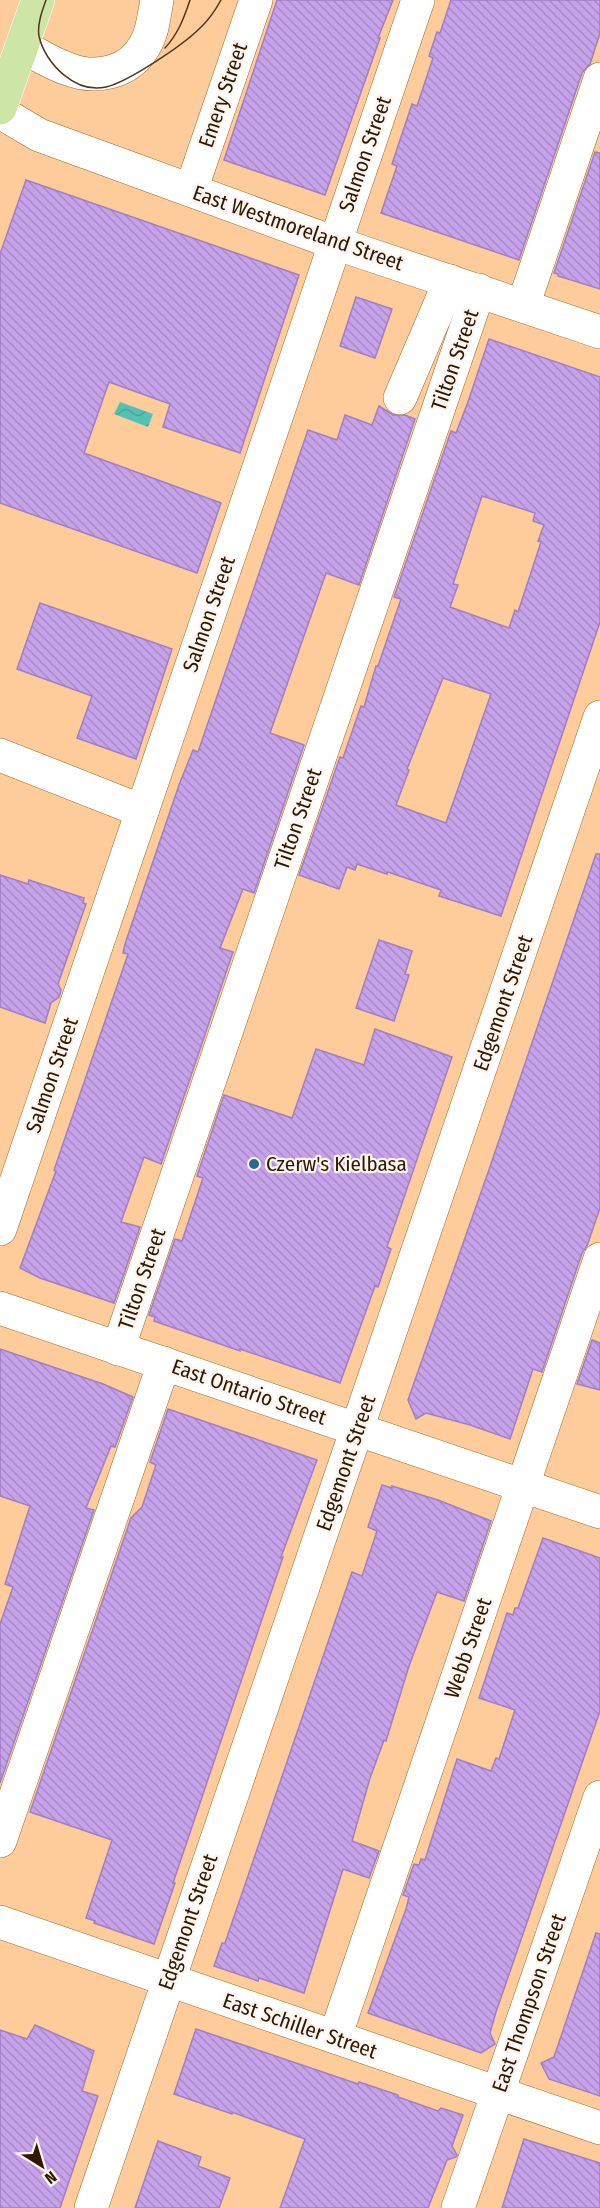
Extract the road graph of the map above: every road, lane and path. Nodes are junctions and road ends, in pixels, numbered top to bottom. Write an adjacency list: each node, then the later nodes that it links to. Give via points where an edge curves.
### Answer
1 (38, 0): 5 (main road)
2 (157, 0): 5 (street, via 145,46 129,63 108,74 68,69)
3 (256, 0): 8 (street, Emery Street)
4 (417, 0): 9 (street, Salmon Street)
5 (22, 46): 7 (main road)
6 (600, 79): 11 (street)
7 (0, 110): 8 (street, East Westmoreland Street, via 39,135)
8 (191, 190): 9 (street, East Westmoreland Street)
9 (335, 243): 10 (street, East Westmoreland Street); 16 (street, Salmon Street)
10 (464, 286): 11 (street, East Westmoreland Street); 13 (street); 20 (street, Tilton Street)
11 (523, 306): 12 (street, East Westmoreland Street)
12 (600, 332)
13 (400, 398)
14 (600, 717): 22 (street, Edgemont Street)
15 (0, 755): 16 (street)
16 (142, 811): 17 (street, Salmon Street)
17 (0, 1229)
18 (600, 1259): 23 (street, Webb Street)
19 (0, 1308): 20 (street, East Ontario Street)
20 (118, 1348): 21 (street, East Ontario Street)
21 (164, 1363): 22 (street, East Ontario Street); 26 (street)
22 (358, 1429): 23 (street, East Ontario Street); 28 (street, Edgemont Street)
23 (523, 1486): 24 (street, East Ontario Street); 29 (street, Webb Street)
24 (600, 1512)
25 (600, 1797): 30 (street, East Thompson Street)
26 (0, 1841)
27 (0, 1922): 28 (street, East Schiller Street)
28 (168, 1981): 29 (street, East Schiller Street); 32 (street, Edgemont Street)
29 (335, 2037): 30 (street, East Schiller Street)
30 (497, 2095): 31 (street, East Schiller Street); 33 (street, East Thompson Street)
31 (600, 2128)
32 (91, 2208)
33 (458, 2208)

